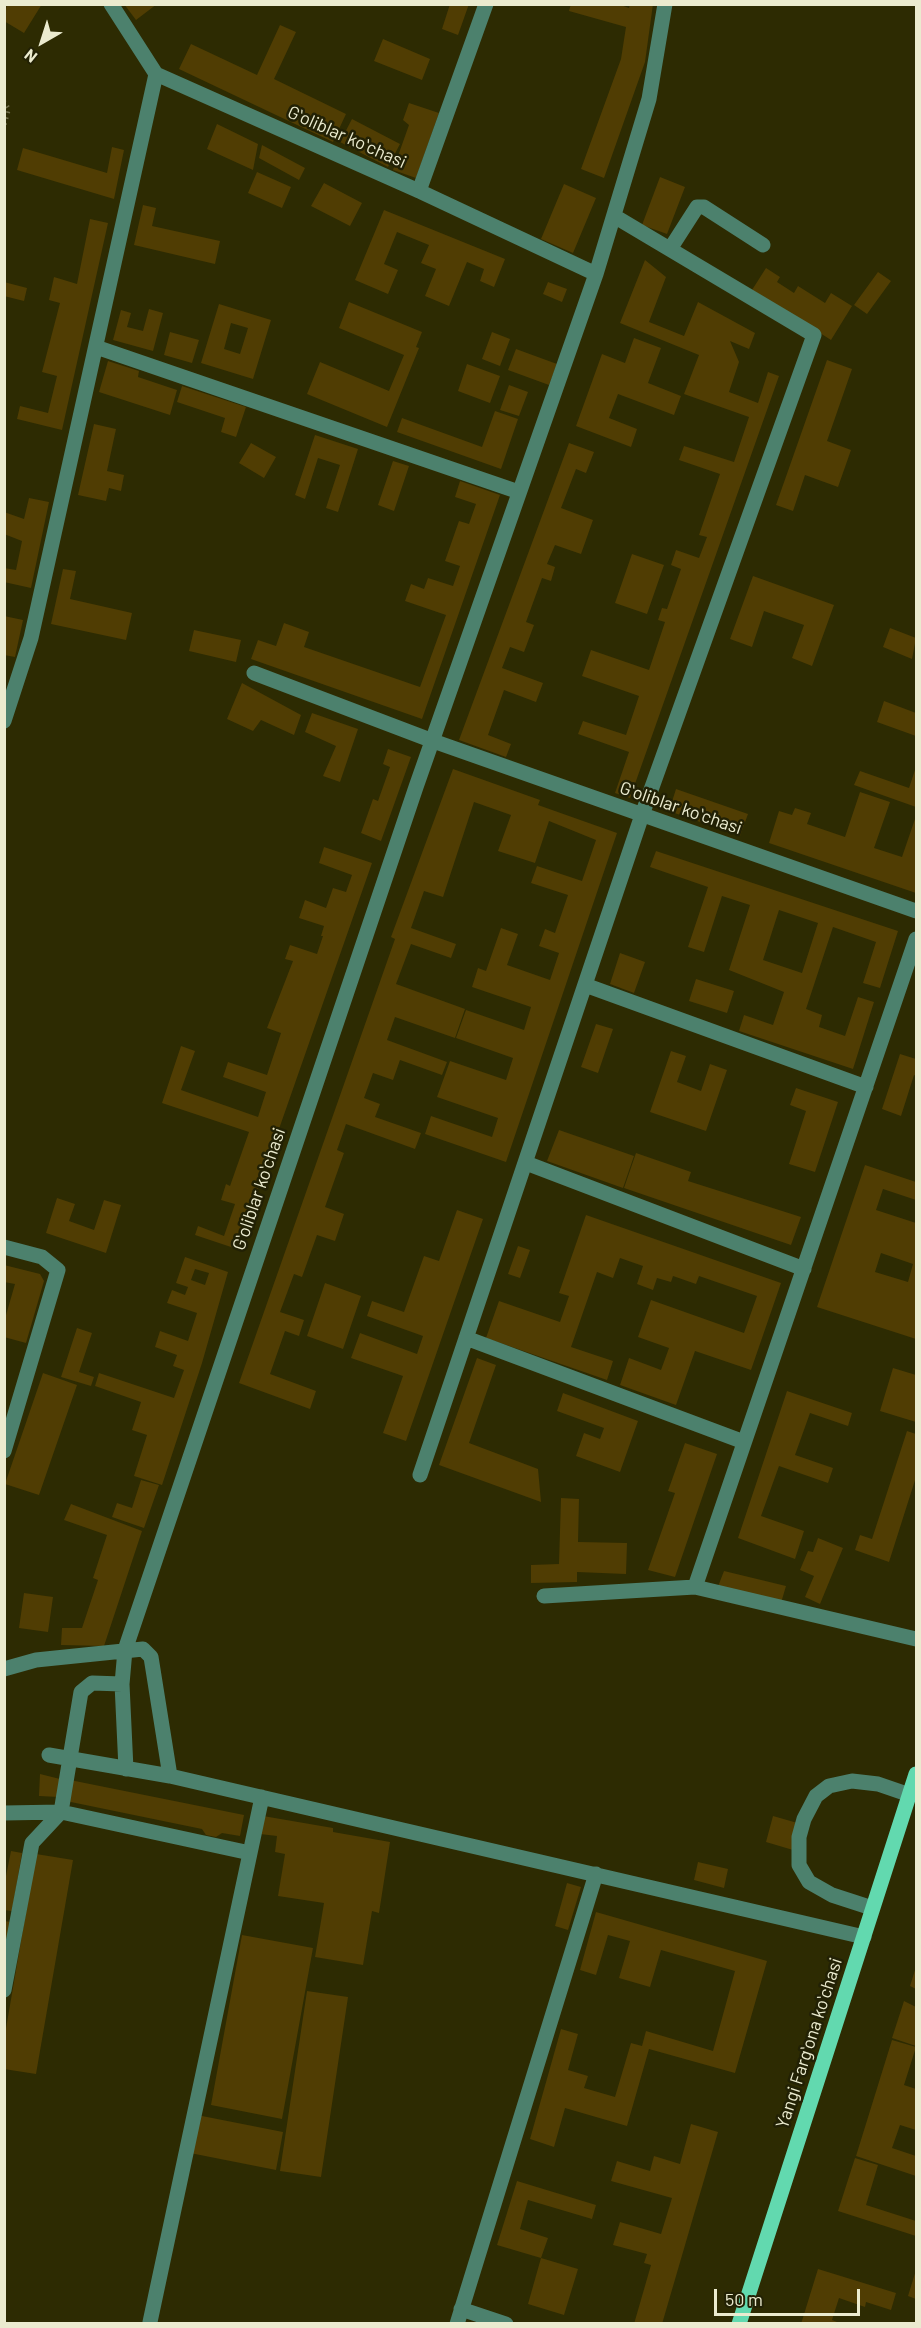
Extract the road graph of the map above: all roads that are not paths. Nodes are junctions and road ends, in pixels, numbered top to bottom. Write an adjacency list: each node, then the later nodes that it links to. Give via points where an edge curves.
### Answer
1 (111, 4): 4 (street)
2 (486, 4): 5 (street)
3 (665, 4): 6 (street, Gʻoliblar koʻchasi, via 649,99)
4 (156, 74): 5 (street, Gʻoliblar koʻchasi); 10 (street)
5 (419, 191): 9 (street, Gʻoliblar koʻchasi)
6 (614, 216): 8 (street); 9 (street, Gʻoliblar koʻchasi)
7 (763, 245): 8 (street, via 704,207 697,207)
8 (670, 249): 15 (street, via 814,335)
9 (596, 274): 11 (street, Gʻoliblar koʻchasi)
10 (96, 347): 11 (street); 13 (street, via 32,638)
11 (519, 492): 14 (street, Gʻoliblar koʻchasi)
12 (254, 673): 14 (street, Gʻoliblar koʻchasi)
13 (4, 721)
14 (433, 741): 15 (street, Gʻoliblar koʻchasi); 30 (street, Gʻoliblar koʻchasi)
15 (642, 815): 16 (street, Gʻoliblar koʻchasi); 18 (street)
16 (916, 911)
17 (916, 939): 19 (street)
18 (585, 985): 19 (street); 20 (street)
19 (866, 1087): 22 (street)
20 (525, 1163): 22 (street); 23 (street)
21 (4, 1247): 25 (street, via 42,1257 58,1270)
22 (804, 1269): 24 (street)
23 (466, 1338): 24 (street); 26 (street)
24 (744, 1442): 27 (street)
25 (4, 1451)
26 (420, 1475)
27 (695, 1587): 28 (street); 29 (street)
28 (544, 1596)
29 (916, 1639)
30 (124, 1650): 31 (street, via 36,1660); 32 (street, Gʻoliblar koʻchasi); 37 (street, via 143,1649 151,1657)
31 (4, 1669)
32 (122, 1684): 34 (street, via 92,1683 81,1692); 35 (street, Gʻoliblar koʻchasi)
33 (49, 1755): 34 (street)
34 (70, 1759): 35 (street); 40 (street)
35 (126, 1768): 37 (street)
36 (916, 1774): 38 (main road, Yangi Fargʻona koʻchasi)
37 (170, 1776): 39 (street)
38 (910, 1795): 44 (main road, Yangi Fargʻona koʻchasi); 44 (street, via 878,1784 841,1783 816,1796 804,1819 799,1837 799,1865 809,1882 832,1895)
39 (262, 1797): 42 (street); 43 (street)
40 (61, 1812): 41 (street); 42 (street); 46 (street, via 32,1843)
41 (4, 1813)
42 (250, 1853): 48 (street)
43 (596, 1874): 45 (street); 47 (street)
44 (872, 1908): 45 (main road, Yangi Fargʻona koʻchasi)
45 (864, 1936): 50 (main road, Yangi Fargʻona koʻchasi)
46 (4, 1990)
47 (459, 2316): 49 (street)
48 (150, 2322)
49 (506, 2324)
50 (739, 2324)

